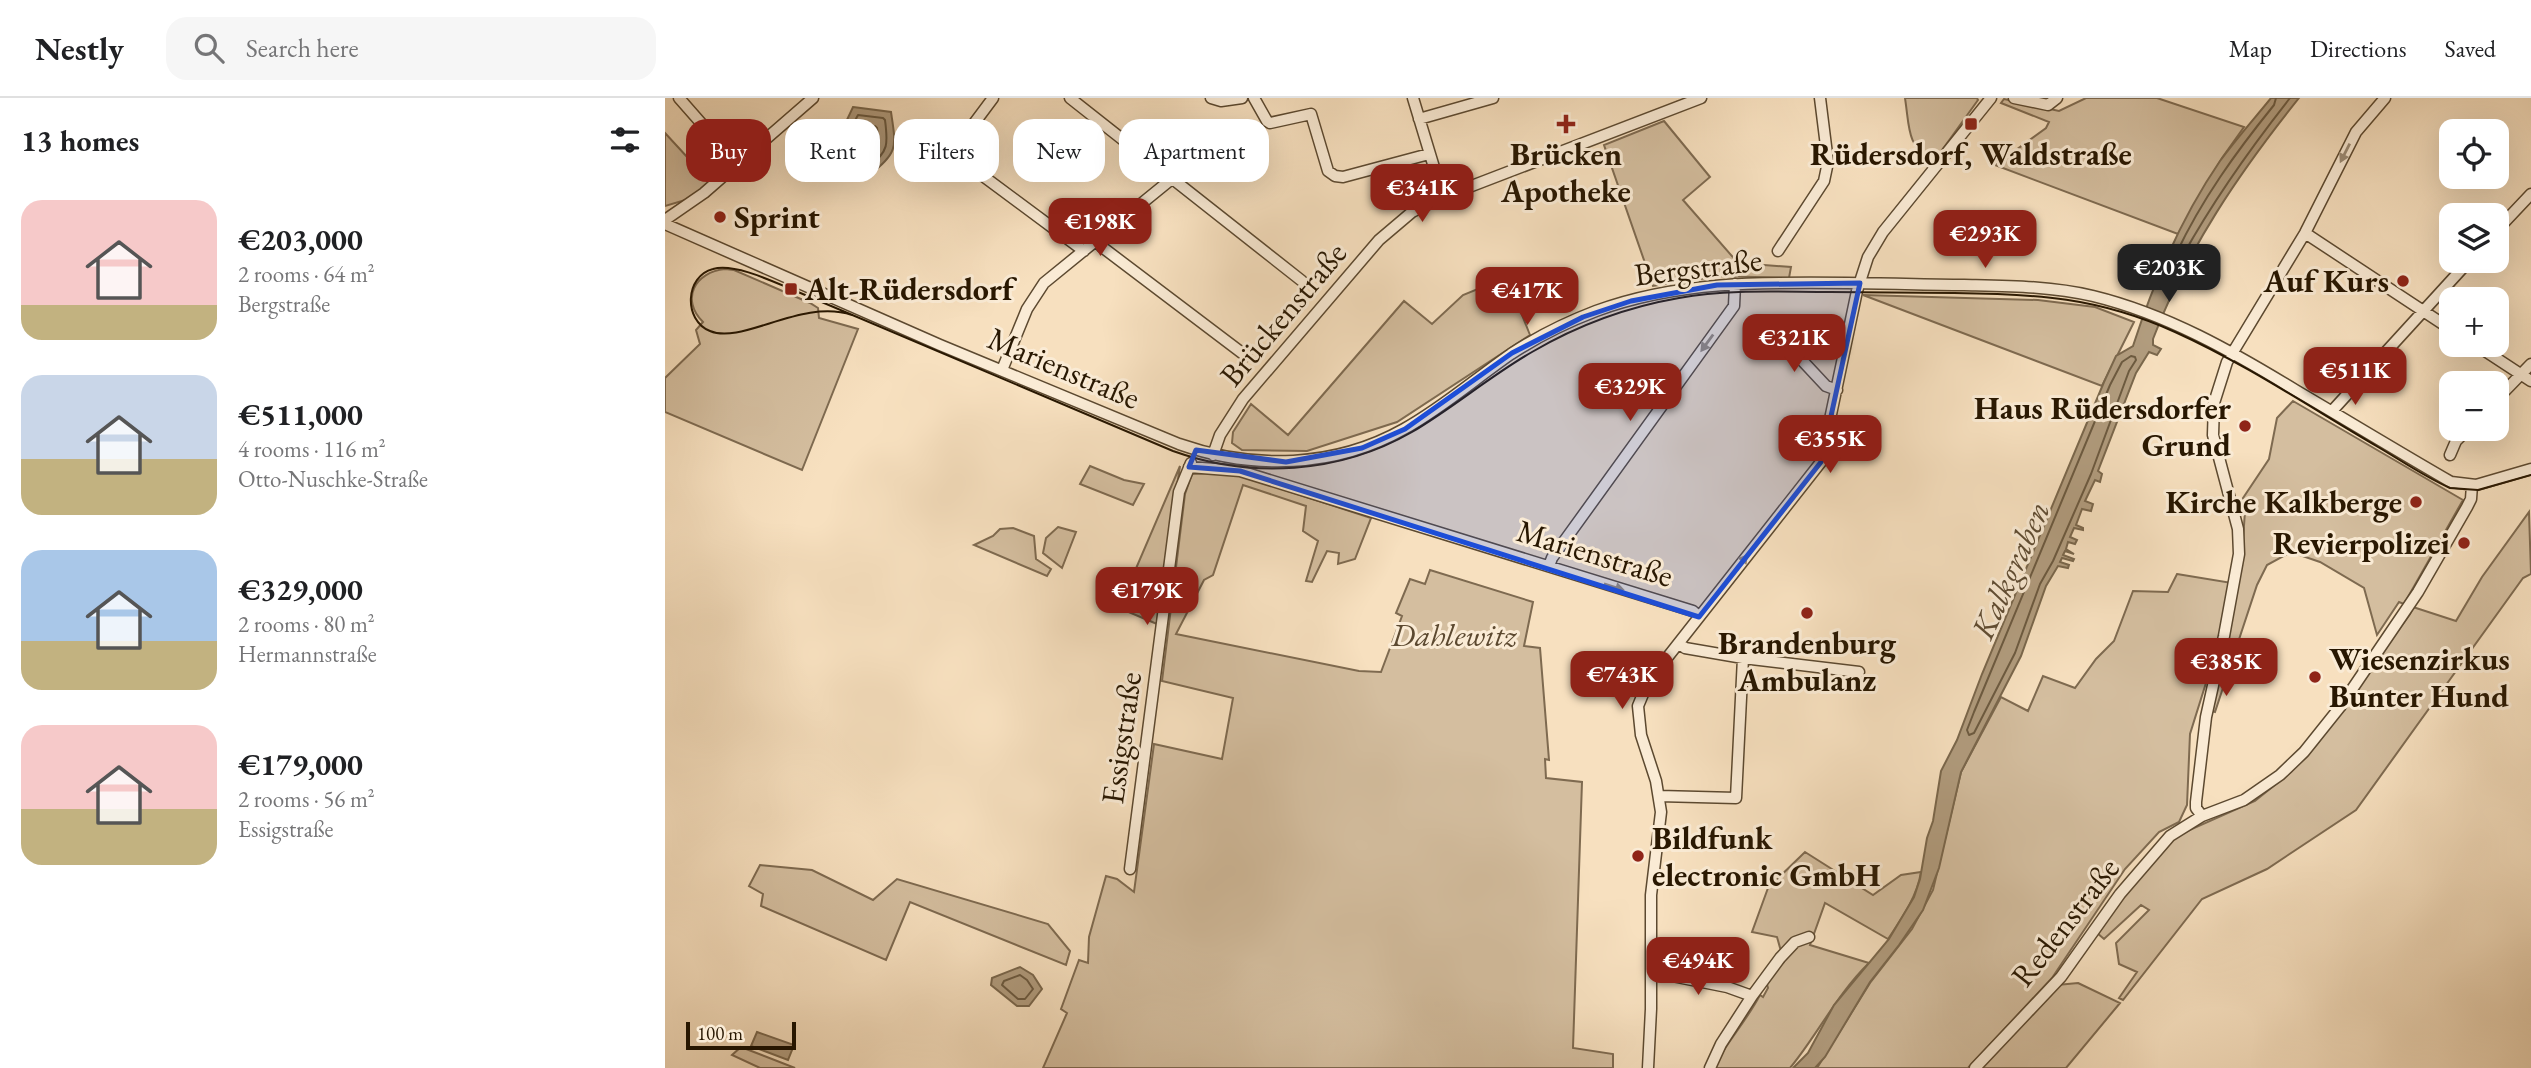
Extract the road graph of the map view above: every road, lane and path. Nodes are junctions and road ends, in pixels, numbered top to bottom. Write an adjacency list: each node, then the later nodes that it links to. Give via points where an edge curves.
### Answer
1 (679, 98): 16 (street)
2 (813, 98): 18 (street)
3 (1070, 98): 19 (street)
4 (1211, 98): 5 (street, via 1220,102)
5 (1241, 98)
6 (1254, 98): 20 (street, via 1270,123 1311,114 1328,171 1335,176)
7 (1413, 98): 17 (street)
8 (1493, 98): 17 (street)
9 (1701, 98): 25 (street, Brückenstraße)
10 (1820, 98): 31 (street, via 1828,162 1824,181)
11 (1991, 98): 34 (street, via 1877,240)
12 (2014, 98): 13 (street, via 2048,105)
13 (2057, 98)
14 (2385, 98): 28 (street, one-way to 28, via 2356,132)
15 (991, 99): 30 (street, via 953,153)
16 (697, 119)
17 (1419, 119): 20 (street)
18 (771, 134)
19 (1119, 137)
20 (1429, 154): 25 (street)
21 (717, 182): 27 (street)
22 (1166, 182): 29 (street)
23 (1176, 182): 33 (street)
24 (2531, 194): 26 (street)
25 (1443, 197): 50 (street, Brückenstraße, via 1412,212 1379,240 1243,399)
26 (2509, 217)
27 (665, 222): 43 (street, Marienstraße)
28 (2305, 233): 36 (street); 39 (street)
29 (1097, 241): 30 (street); 40 (street)
30 (1084, 251): 43 (street, via 1044,283 1027,309)
31 (1778, 251)
32 (2458, 273): 36 (street)
33 (1302, 281)
34 (1860, 283): 35 (street, Bergstraße); 39 (street, Bergstraße, via 2065,291 2153,315); 45 (street)
35 (1735, 284): 50 (street, Bergstraße, via 1651,296 1583,317 1512,354 1405,429 1362,448 1286,462); 55 (street, one-way to 55, via 1734,306)
36 (2422, 311): 37 (street); 47 (street)
37 (2439, 322)
38 (1769, 325): 45 (street, via 1826,386)
39 (2233, 353): 47 (street, Bergstraße); 61 (street, via 2220,378 2213,435 2238,529 2239,554 2206,716 2196,802)
40 (1246, 356)
41 (2495, 357): 44 (street)
42 (2531, 365): 44 (street)
43 (1002, 370): 49 (street, Marienstraße)
44 (2526, 377): 46 (street)
45 (1837, 390): 56 (street, one-way to 45, via 1821,462)
46 (2509, 390)
47 (2332, 411): 54 (street, Bergstraße, via 2451,482)
48 (2456, 441): 51 (street)
49 (1196, 450): 50 (street, Marienstraße); 52 (street, Essigstraße)
50 (1213, 454)
51 (2450, 455)
52 (1189, 467): 55 (street, Marienstraße, via 1240,471); 62 (street, Essigstraße, via 1179,492)
53 (2531, 469): 54 (street)
54 (2472, 485): 61 (street, Redenstraße, via 2467,507 2418,592 2304,752 2244,800)
55 (1549, 566): 56 (street, Marienstraße, one-way to 56, via 1693,611)
56 (1699, 617): 57 (street)
57 (1680, 644): 58 (street); 60 (street, via 1648,682 1638,706 1641,735)
58 (1743, 658): 59 (street); 60 (street, via 1736,798)
59 (1859, 672)
60 (1660, 796): 64 (street, via 1651,895)
61 (2202, 816): 68 (street, Redenstraße, via 2154,851 2061,977)
62 (1130, 869)
63 (1809, 937): 65 (street, via 1795,942)
64 (1651, 972): 65 (street); 66 (street)
65 (1752, 996): 67 (street)
66 (1648, 1068)
67 (1710, 1068)
68 (1975, 1068)

